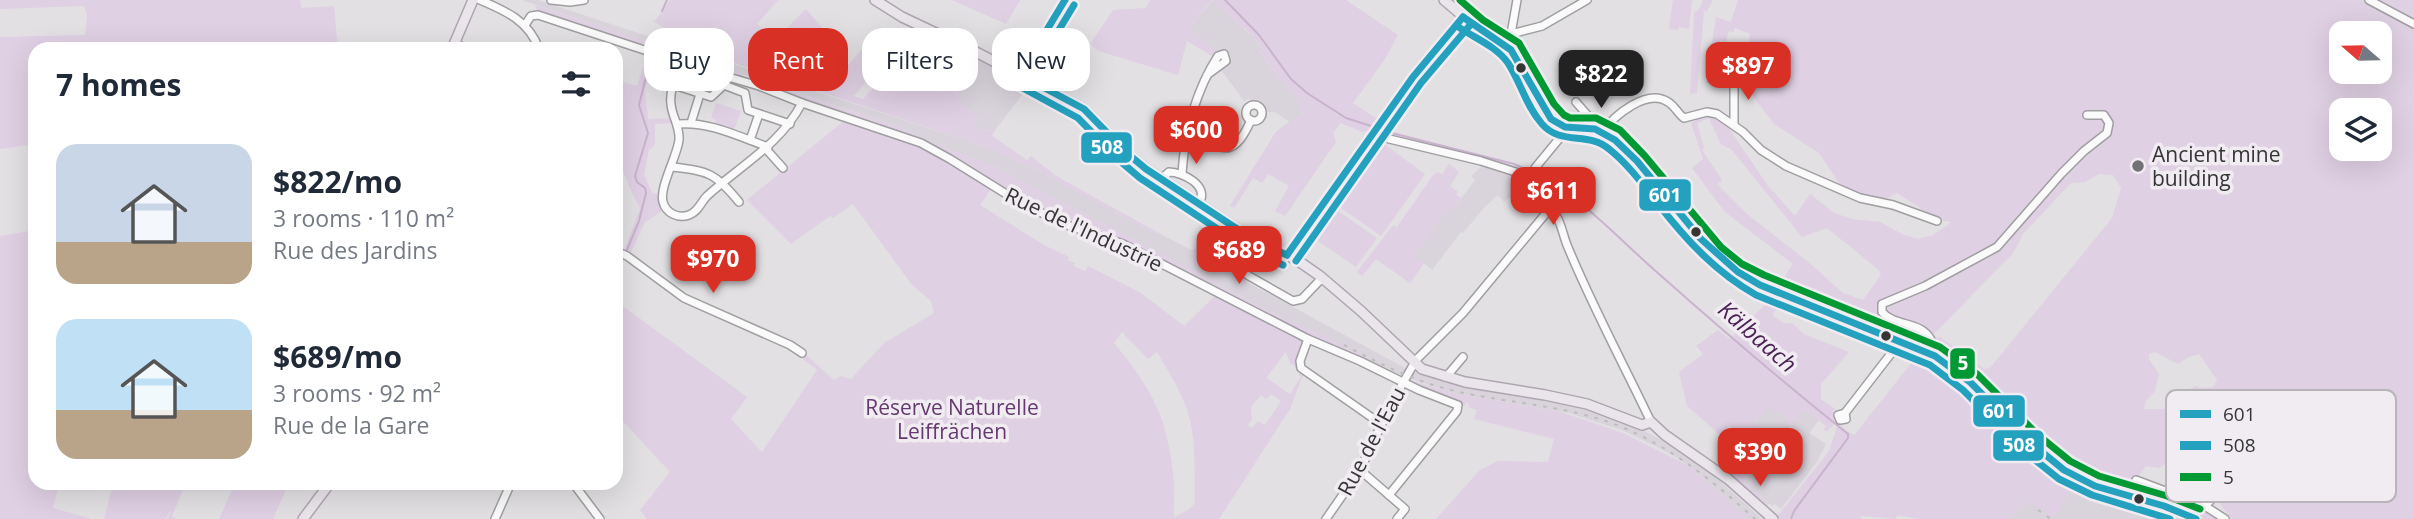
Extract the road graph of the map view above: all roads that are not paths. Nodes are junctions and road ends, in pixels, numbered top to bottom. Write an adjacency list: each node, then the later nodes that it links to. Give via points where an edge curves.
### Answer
1 (473, 0): 17 (main road)
2 (480, 0): 13 (street)
3 (551, 0): 4 (street)
4 (584, 0)
5 (876, 0): 22 (main road)
6 (1065, 0): 14 (street)
7 (1444, 0): 11 (main road)
8 (1517, 0): 15 (street)
9 (1587, 0): 15 (street, via 1542,26)
10 (2370, 0): 12 (street)
11 (1463, 17): 20 (main road); 43 (street)
12 (2414, 24)
13 (525, 25): 16 (street, Rue de l'Industrie, via 538,15); 18 (street)
14 (1048, 28)
15 (1511, 34): 20 (street)
16 (612, 38): 19 (street); 21 (street, Rue de l'Industrie)
17 (455, 42)
18 (535, 42)
19 (611, 42)
20 (1505, 44): 40 (main road, via 1517,57 1545,110)
21 (644, 49)
22 (992, 61)
23 (1207, 75): 41 (street)
24 (734, 78): 31 (street, Rue de l'Industrie)
25 (1734, 79): 38 (street)
26 (673, 91): 36 (street, via 671,103)
27 (691, 91): 29 (street)
28 (1050, 91): 50 (main road, via 1084,109 1137,162)
29 (700, 94): 32 (street, via 711,97 724,85 745,93 748,110); 35 (street)
30 (1576, 102): 39 (street, via 1589,117)
31 (802, 103): 37 (street); 60 (street, Rue de l'Industrie, via 921,144 1061,223 1123,244)
32 (759, 114): 37 (street); 44 (street)
33 (2087, 115): 63 (street, via 2104,115 2109,123 2107,133 2043,193 2008,236 1985,254 1882,304 1882,312 1890,319 1928,335)
34 (1251, 120): 41 (street, via 1240,142 1230,148)
35 (691, 123): 36 (street); 44 (street)
36 (678, 124): 46 (street)
37 (790, 124): 45 (street)
38 (1734, 124): 42 (street, via 1707,112 1684,118 1666,101 1649,98); 55 (street, via 1760,150 1786,166 1860,198)
39 (1588, 127): 40 (main road); 42 (main road)
40 (1568, 128): 49 (street)
41 (1187, 131): 48 (street)
42 (1602, 132): 61 (main road, via 1619,143 1707,247 1736,273)
43 (1373, 133): 49 (street); 57 (street)
44 (750, 140): 45 (street)
45 (767, 148): 47 (street); 51 (street)
46 (672, 167): 51 (street, via 692,169); 51 (street, via 663,197 666,207 677,216 691,214)
47 (783, 168)
48 (1182, 173): 50 (street, via 1169,172); 53 (street, via 1201,193)
49 (1534, 174): 54 (street)
50 (1161, 179): 53 (main road)
51 (723, 183): 52 (street)
52 (739, 202)
53 (1199, 204): 57 (main road, via 1257,242)
54 (1549, 207): 65 (street, Rue de l'Eau, via 1463,313); 69 (street)
55 (1937, 221)
56 (623, 254): 62 (street, via 684,298)
57 (1287, 255): 59 (main road)
58 (1223, 257): 59 (street, via 1293,301 1302,299)
59 (1322, 278): 65 (main road)
60 (1308, 339): 67 (street, Rue de l'Industrie); 70 (street, via 1301,368)
61 (1900, 342): 63 (main road); 68 (street)
62 (802, 353)
63 (1927, 353): 88 (main road, via 1973,382 2065,471)
64 (1463, 357): 66 (street)
65 (1415, 362): 66 (main road); 67 (street, Rue de l'Eau)
66 (1446, 377): 69 (main road, via 1587,404 1642,425)
67 (1402, 383): 70 (street, Rue de l'Eau); 77 (street, Rue de l'Industrie, via 1458,408)
68 (1845, 413)
69 (1651, 422): 87 (main road)
70 (1381, 424): 71 (street, Rue de l'Eau)
71 (1360, 470): 77 (street); 85 (street, Rue de l'Eau)
72 (2136, 480): 76 (street)
73 (325, 490): 82 (main road)
74 (508, 490): 83 (street)
75 (578, 490): 84 (street)
76 (2166, 491)
77 (1389, 495): 86 (street, via 1405,509)
78 (2194, 502): 80 (street)
79 (2209, 502): 80 (street)
80 (2205, 506): 81 (street)
81 (2214, 516): 89 (street)
82 (303, 519)
83 (495, 519)
84 (600, 519)
85 (1326, 519)
86 (1397, 519)
87 (1773, 519)
88 (2196, 519)
89 (2225, 519)

